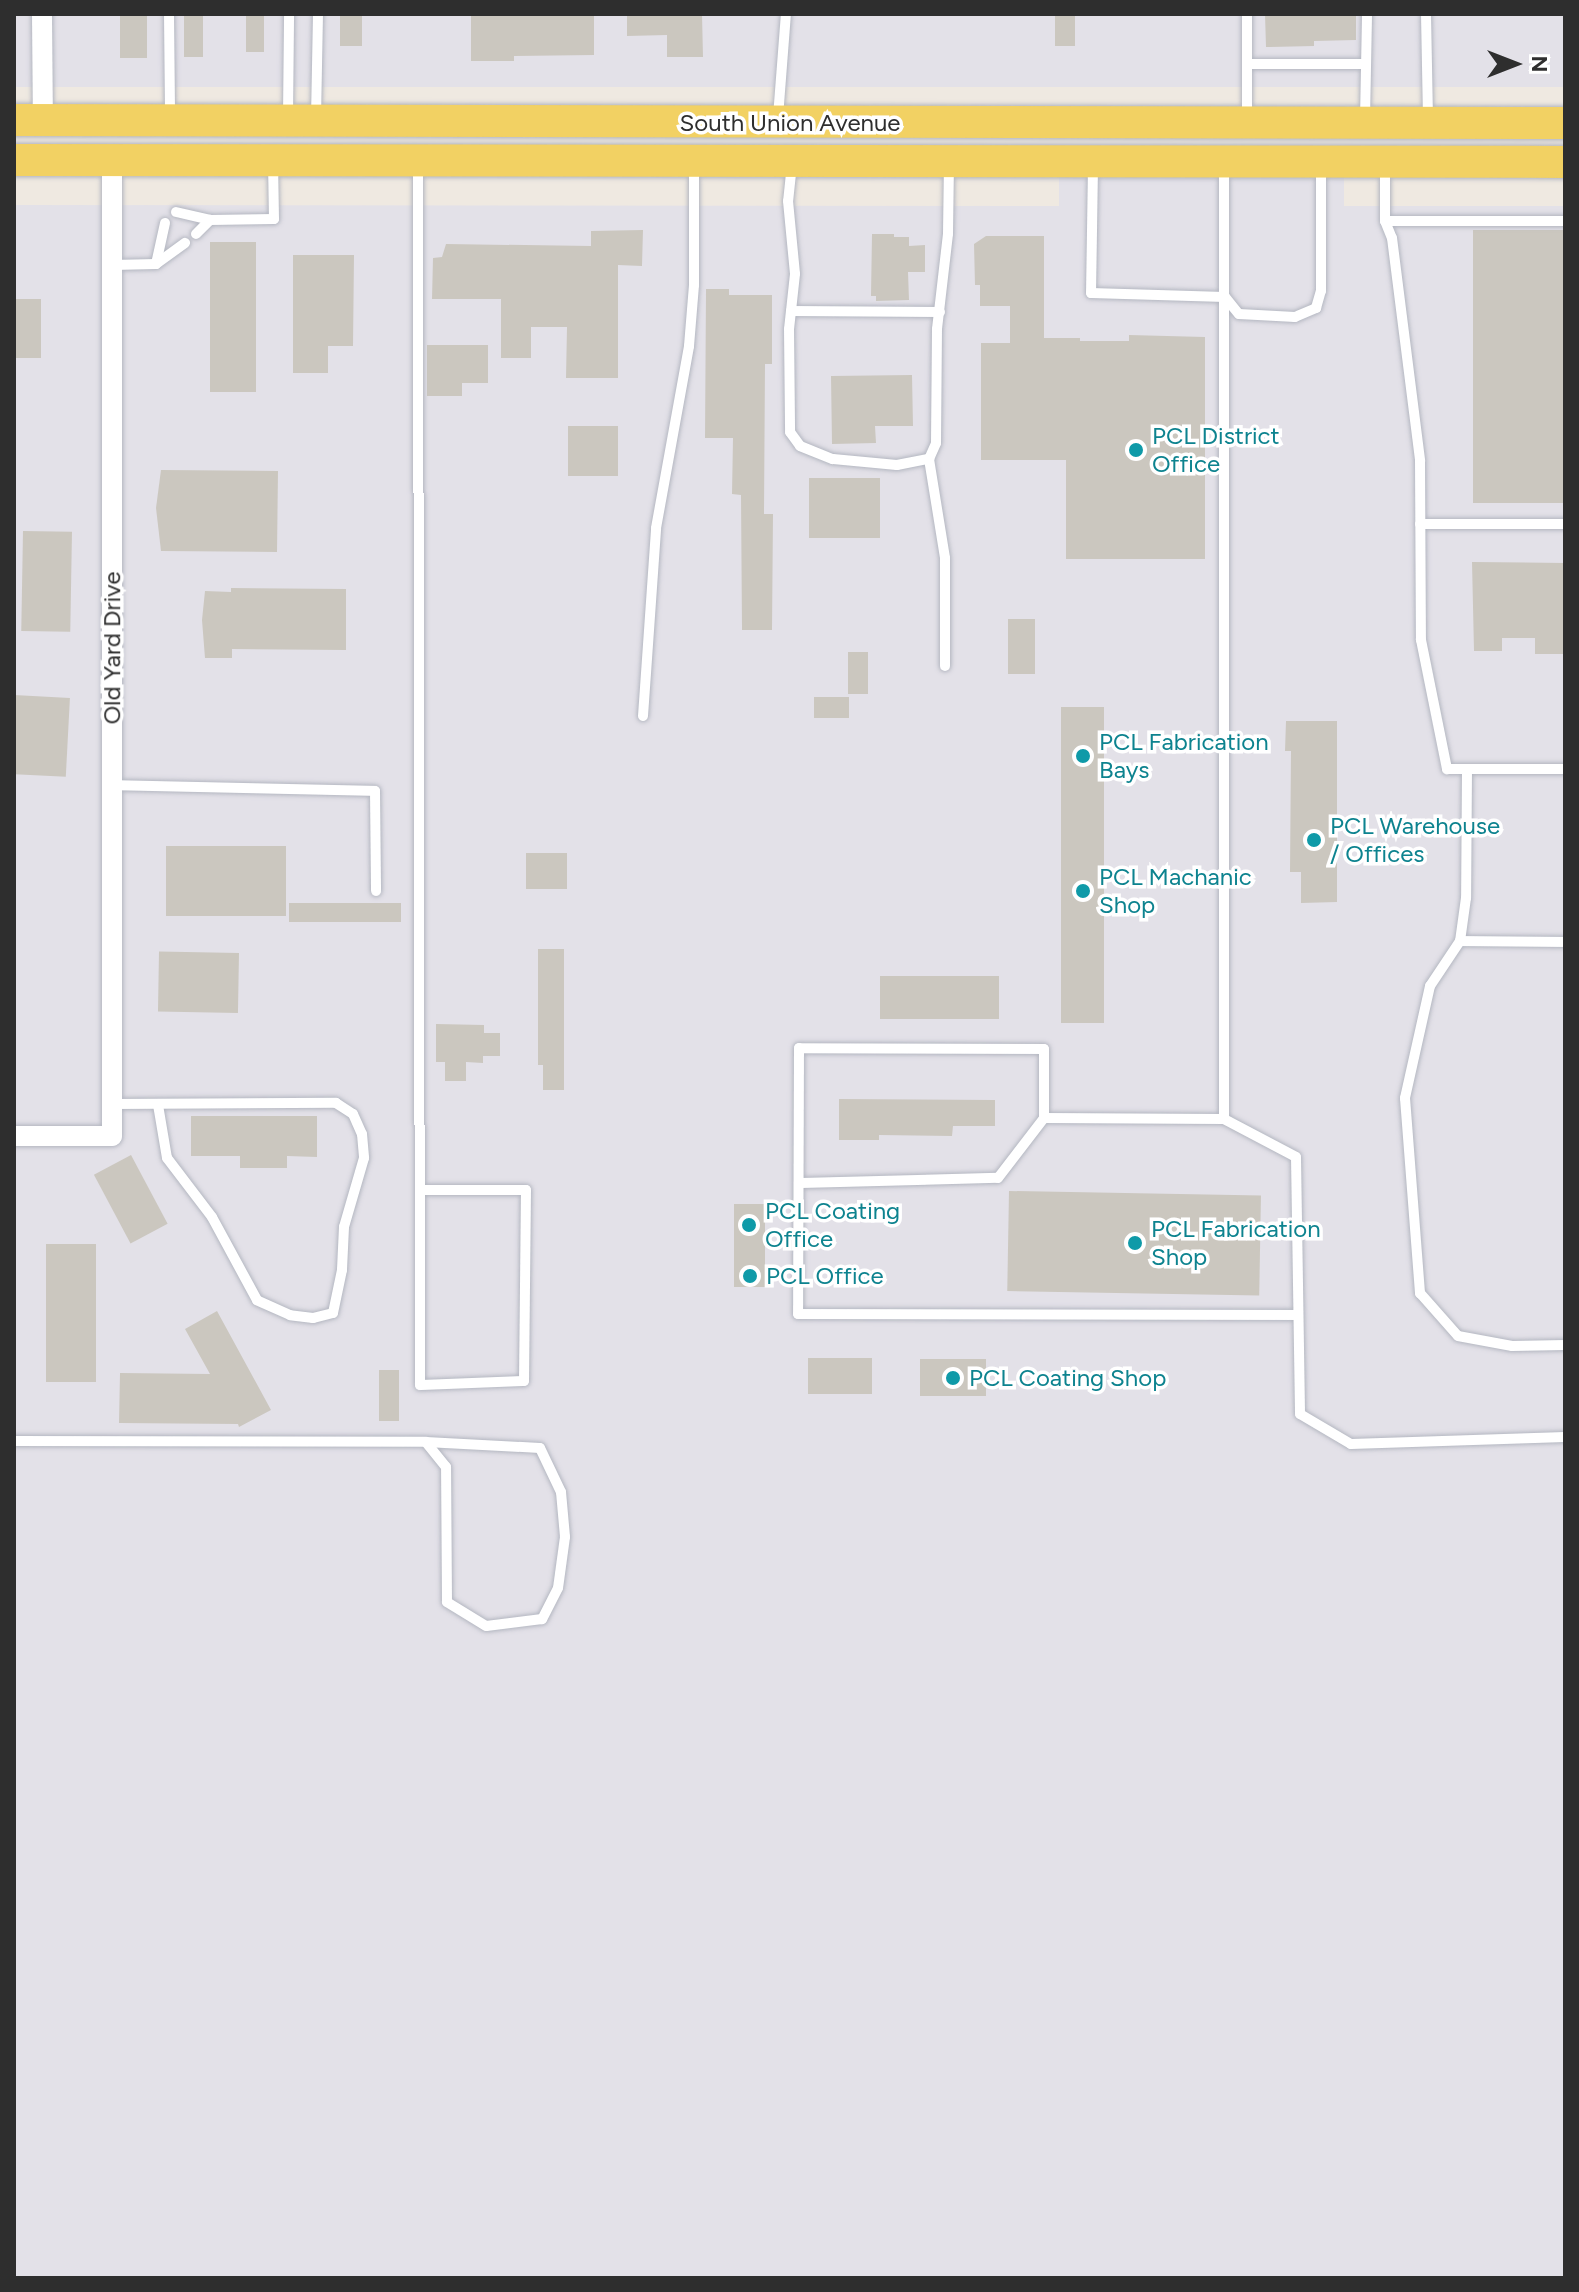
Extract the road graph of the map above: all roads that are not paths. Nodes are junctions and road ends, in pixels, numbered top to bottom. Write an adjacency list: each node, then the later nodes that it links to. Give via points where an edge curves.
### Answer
1 (42, 14): 11 (street)
2 (169, 14): 12 (lane)
3 (289, 14): 13 (lane)
4 (318, 14): 13 (lane)
5 (786, 14): 18 (lane)
6 (1247, 14): 9 (lane)
7 (1367, 14): 10 (lane)
8 (1426, 14): 17 (lane)
9 (1247, 64): 10 (lane); 15 (lane)
10 (1366, 64): 16 (lane)
11 (28, 120): 12 (main road, South Union Avenue)
12 (170, 120): 13 (main road, South Union Avenue)
13 (302, 120): 18 (main road, South Union Avenue)
14 (1167, 122): 15 (main road, South Union Avenue); 20 (main road, South Union Avenue); 30 (main road, via 1146,140 1082,142)
15 (1247, 122): 16 (main road, South Union Avenue)
16 (1365, 122): 17 (main road, South Union Avenue)
17 (1428, 122): 19 (main road, South Union Avenue); 32 (main road, via 1426,135 1412,140 1270,140 1247,145)
18 (778, 123): 20 (main road, South Union Avenue); 26 (main road, via 755,139 591,141 575,145)
19 (1565, 123)
20 (970, 124): 28 (main road, via 946,141 805,141)
21 (1565, 145): 35 (main road, via 1518,146)
22 (14, 160): 23 (main road, South Union Avenue)
23 (112, 160): 24 (main road, South Union Avenue); 45 (street, Old Yard Drive)
24 (273, 160): 25 (main road, South Union Avenue); 38 (lane, via 274,219)
25 (418, 160): 26 (main road, South Union Avenue); 66 (lane)
26 (560, 160): 27 (main road, South Union Avenue)
27 (694, 161): 28 (main road, South Union Avenue); 53 (lane, via 689,346 656,528)
28 (792, 161): 29 (main road, South Union Avenue); 47 (lane)
29 (949, 161): 30 (main road, South Union Avenue); 48 (lane)
30 (1015, 161): 31 (main road, South Union Avenue)
31 (1093, 161): 32 (main road, South Union Avenue); 46 (lane, via 1091,293)
32 (1224, 162): 33 (main road, South Union Avenue); 46 (lane)
33 (1321, 162): 34 (main road, South Union Avenue); 46 (lane, via 1321,291 1316,308 1295,317 1239,314)
34 (1385, 162): 35 (main road, South Union Avenue); 39 (lane)
35 (1469, 162): 36 (main road, South Union Avenue)
36 (1565, 162)
37 (176, 212): 38 (lane)
38 (210, 220): 42 (lane)
39 (1385, 221): 40 (lane); 50 (lane, via 1392,238 1420,461)
40 (1565, 221)
41 (165, 223): 44 (lane)
42 (196, 234)
43 (185, 243): 44 (lane)
44 (156, 264): 45 (lane)
45 (112, 265): 56 (street, Old Yard Drive)
46 (1225, 297): 63 (lane)
47 (791, 311): 48 (lane); 49 (lane, via 790,432 800,446 833,459 897,465)
48 (940, 312): 49 (lane, via 936,443)
49 (929, 459): 52 (lane, via 945,558)
50 (1420, 524): 51 (lane); 54 (lane, via 1421,640 1436,724 1447,769)
51 (1565, 524)
52 (945, 666)
53 (643, 716)
54 (1467, 769): 55 (lane); 58 (lane, via 1466,898)
55 (1565, 769)
56 (112, 785): 57 (lane, via 375,791); 60 (street, Old Yard Drive)
57 (376, 891)
58 (1460, 941): 59 (lane); 68 (lane, via 1430,986 1405,1098 1420,1293 1458,1336 1512,1346)
59 (1565, 942)
60 (112, 1104): 61 (lane); 64 (street, Old Yard Drive, via 112,1136)
61 (158, 1105): 61 (lane, via 336,1103 353,1114 364,1158 344,1227 333,1313 313,1318 290,1315 257,1300 212,1217 167,1158)
62 (1044, 1118): 63 (lane); 65 (lane, via 998,1178); 65 (lane, via 1044,1049 799,1048)
63 (1224, 1119): 67 (lane, via 1296,1157)
64 (14, 1136)
65 (801, 1183): 67 (lane, via 798,1314)
66 (420, 1190): 66 (lane, via 420,1385 524,1381 526,1190)
67 (1298, 1315): 69 (lane, via 1300,1414 1351,1444)
68 (1565, 1345)
69 (1565, 1437)
70 (14, 1441): 71 (lane)
71 (426, 1442): 71 (lane, via 446,1467 447,1602 486,1626 542,1619 558,1588 565,1537 561,1492 540,1448)

